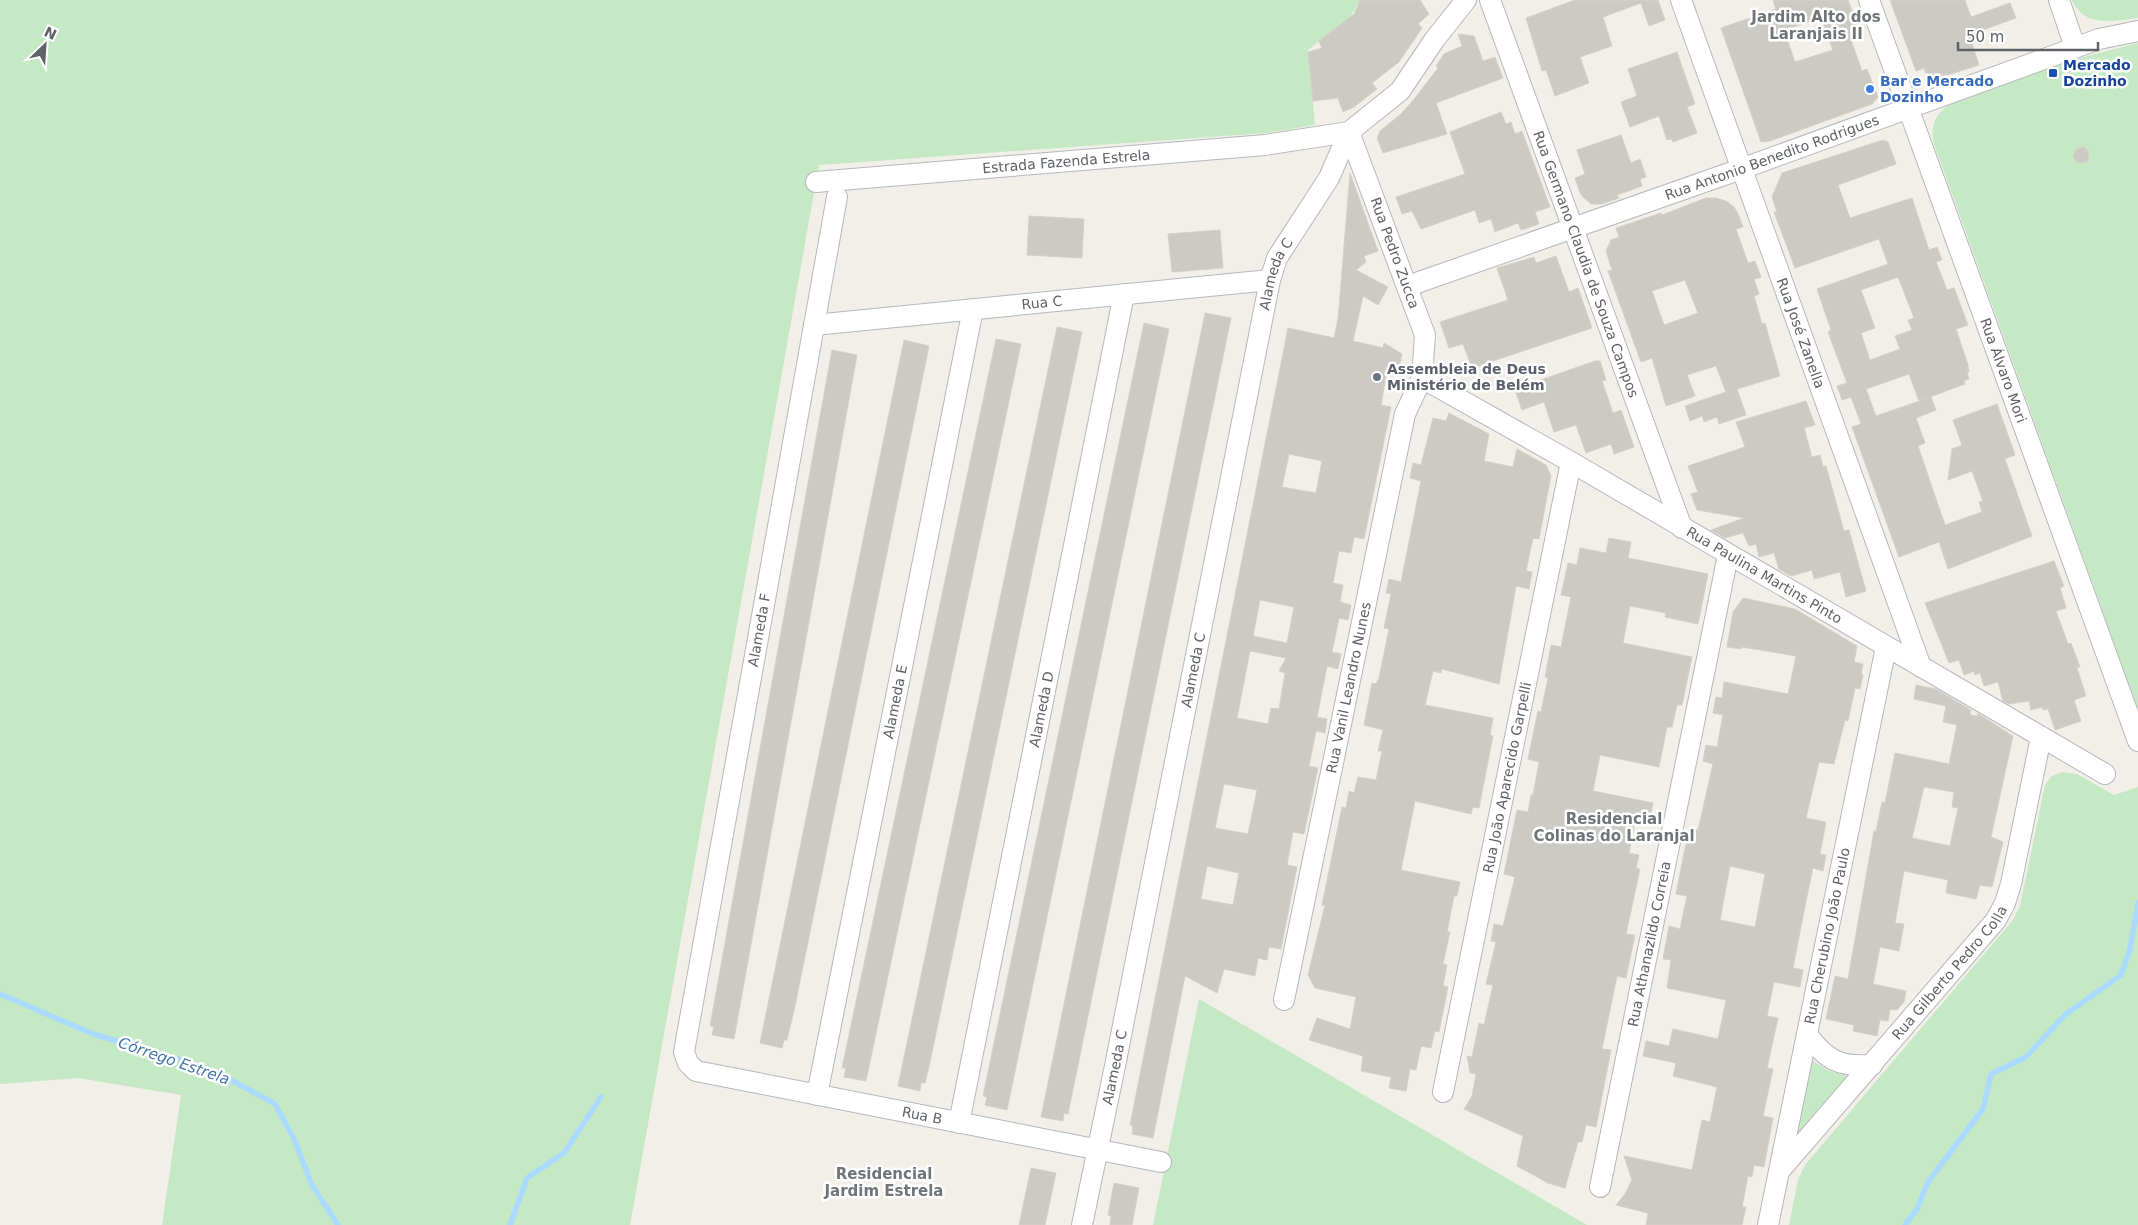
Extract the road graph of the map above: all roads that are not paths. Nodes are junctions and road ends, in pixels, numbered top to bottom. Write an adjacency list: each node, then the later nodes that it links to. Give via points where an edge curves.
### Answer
1 (1466, 0): 9 (street, via 1400,91)
2 (1490, 0): 13 (street, Rua Germano Claudia de Souza Campos)
3 (1681, 0): 10 (street, Rua José Zanella)
4 (1868, 0): 8 (street, Rua Álvaro Mori)
5 (2059, 0): 7 (street)
6 (2138, 31): 7 (street, Rua Antonio Benedito Rodrigues, via 2106,36)
7 (2075, 47): 8 (street, Rua Antonio Benedito Rodrigues)
8 (1908, 108): 10 (street, Rua Antonio Benedito Rodrigues); 26 (street, Rua Álvaro Mori)
9 (1349, 132): 11 (street, Estrada Fazenda Estrela, via 1265,145); 14 (street, Alameda C, via 1329,178 1277,258); 15 (street, Rua Pedro Zucca)
10 (1741, 169): 13 (street, Rua Antonio Benedito Rodrigues); 24 (street, Rua José Zanella)
11 (816, 182)
12 (837, 197): 18 (street, Alameda F)
13 (1574, 228): 15 (street, Rua Antonio Benedito Rodrigues); 21 (street, Rua Germano Claudia de Souza Campos)
14 (1270, 280): 16 (street, Rua C); 35 (street, Alameda C)
15 (1408, 286): 19 (street, Rua Pedro Zucca, via 1424,335)
16 (1124, 294): 17 (street, Rua C); 34 (street, Alameda D)
17 (974, 309): 18 (street, Rua C); 33 (street, Alameda E)
18 (814, 325): 30 (street, Alameda F, via 684,1052)
19 (1422, 378): 20 (street, Rua Paulina Martins Pinto); 28 (street, Rua Vanil Leandro Nunes, via 1405,414)
20 (1571, 462): 21 (street, Rua Paulina Martins Pinto); 32 (street, Rua João Aparecido Garpelli)
21 (1682, 528): 22 (street, Rua Paulina Martins Pinto)
22 (1728, 555): 23 (street, Rua Paulina Martins Pinto); 38 (street, Rua Athanazildo Correia)
23 (1886, 647): 24 (street, Rua Paulina Martins Pinto); 29 (street, Rua Cherubino João Paulo)
24 (1921, 667): 25 (street, Rua Paulina Martins Pinto)
25 (2041, 737): 27 (street, Rua Paulina Martins Pinto); 31 (street, Rua Gilberto Pedro Colla, via 2011,884 2001,911)
26 (2138, 741)
27 (2105, 774)
28 (1284, 1000)
29 (1807, 1035): 31 (street, via 1829,1058 1841,1064); 37 (street, Rua Cherubino João Paulo)
30 (688, 1064): 33 (street, Rua B, via 696,1071)
31 (1872, 1065): 37 (street, Rua Gilberto Pedro Colla)
32 (1443, 1092)
33 (817, 1095): 34 (street, Rua B)
34 (959, 1123): 35 (street, Rua B)
35 (1098, 1150): 36 (street, Rua B); 39 (street, Alameda C)
36 (1160, 1162)
37 (1779, 1170): 40 (street, Rua Cherubino João Paulo)
38 (1600, 1187)
39 (1082, 1225)
40 (1768, 1225)

